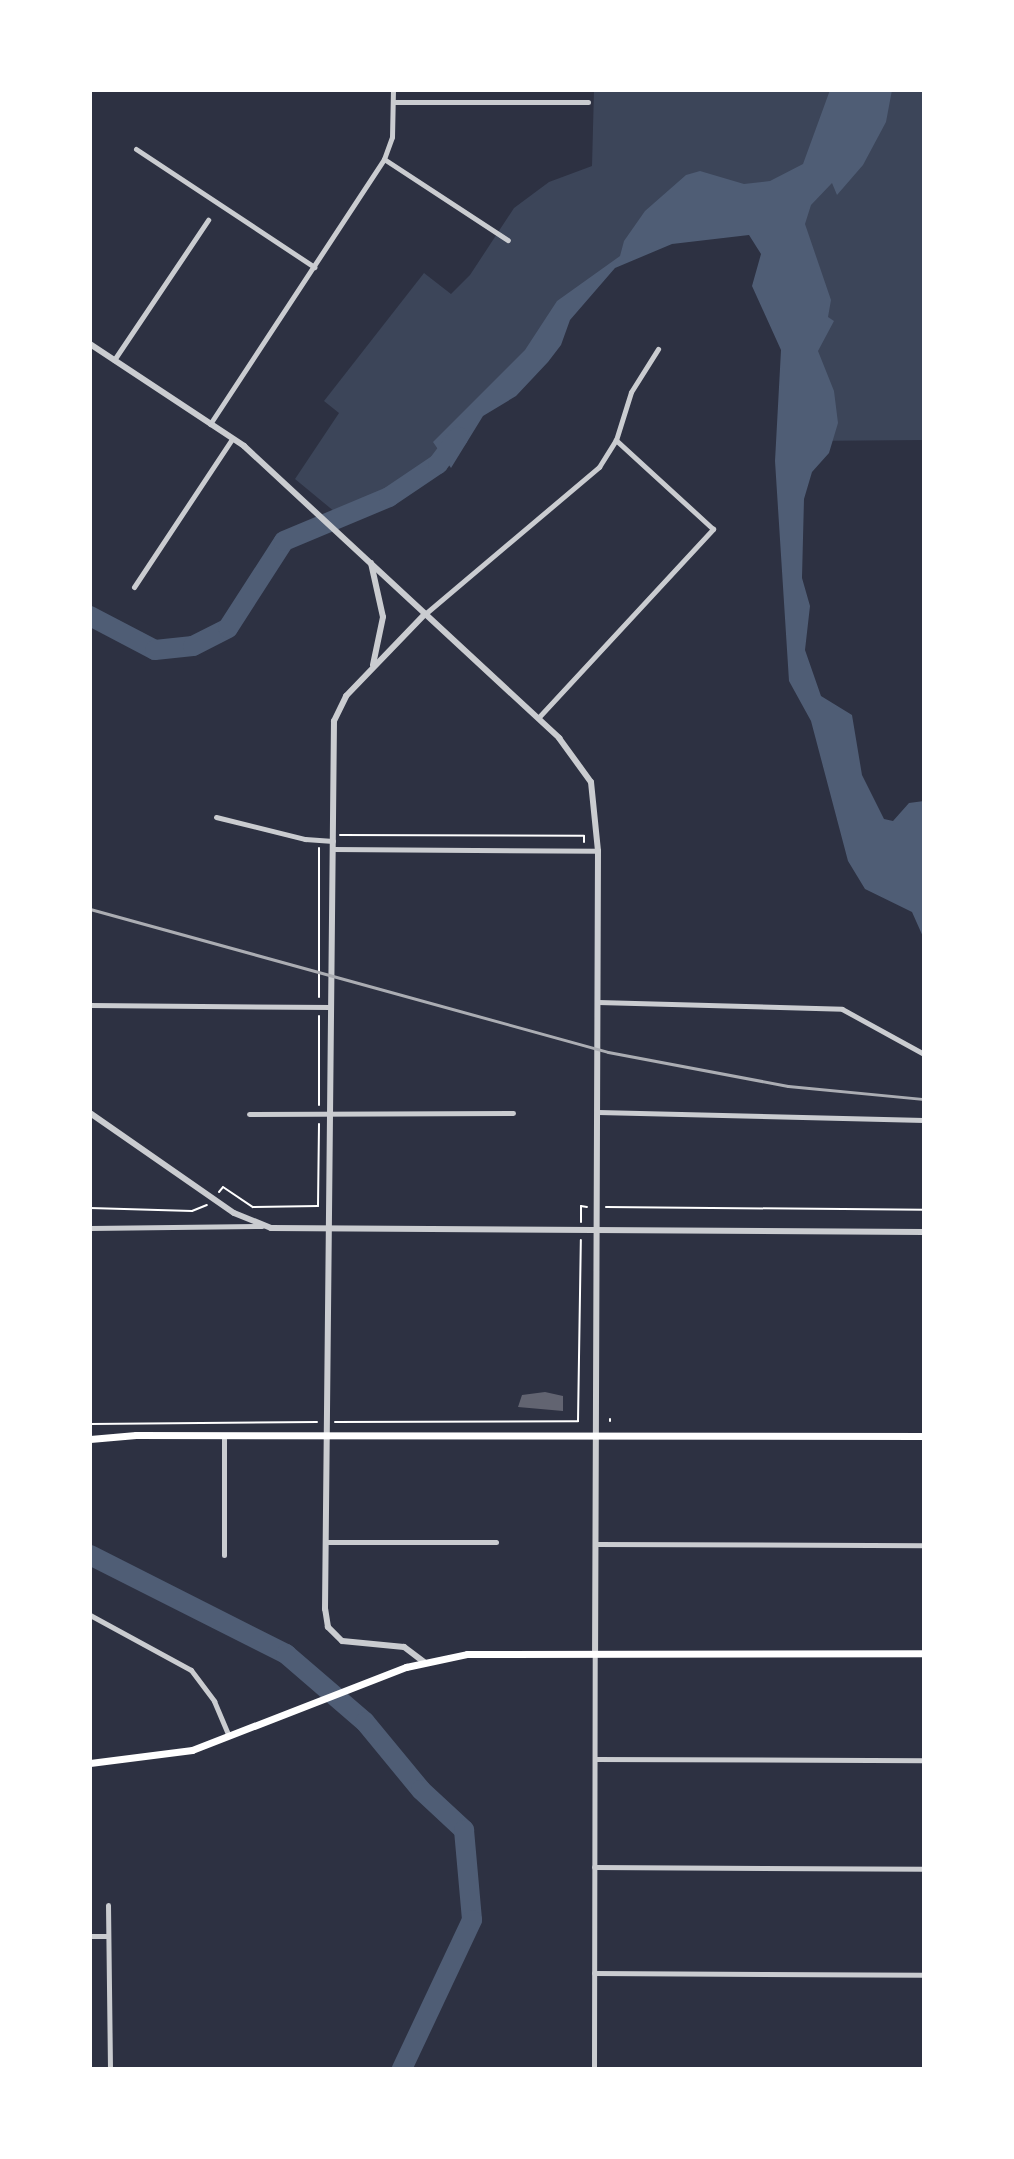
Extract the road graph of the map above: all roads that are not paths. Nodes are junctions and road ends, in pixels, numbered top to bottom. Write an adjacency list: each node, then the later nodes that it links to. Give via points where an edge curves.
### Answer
1 (393, 90): 2 (street)
2 (393, 102): 3 (street); 5 (street, via 392,137)
3 (588, 102)
4 (136, 149): 8 (street)
5 (384, 159): 7 (street); 8 (street)
6 (208, 220): 11 (street)
7 (508, 240)
8 (314, 267): 12 (street)
9 (90, 344): 11 (street)
10 (658, 349): 14 (street, via 631,392)
11 (114, 360): 12 (street)
12 (210, 424): 13 (street)
13 (232, 439): 15 (street); 16 (street)
14 (616, 440): 17 (street, via 572,495 515,534); 19 (street, via 713,529)
15 (370, 561): 17 (street); 18 (street, via 383,617)
16 (134, 587)
17 (425, 614): 18 (street); 19 (street)
18 (372, 668): 21 (street, via 335,714)
19 (538, 718): 23 (street, via 569,747 591,782)
20 (216, 817): 21 (street, via 319,841)
21 (333, 838): 22 (street)
22 (333, 849): 23 (street); 26 (street)
23 (598, 851): 24 (street)
24 (598, 1002): 27 (street, via 842,1009); 28 (street)
25 (90, 1005): 26 (street)
26 (332, 1007): 30 (street)
27 (924, 1054)
28 (598, 1112): 33 (street); 37 (street)
29 (90, 1113): 34 (street)
30 (332, 1113): 31 (street); 32 (street); 36 (street)
31 (513, 1113)
32 (249, 1114)
33 (924, 1120)
34 (263, 1226): 35 (street); 36 (street)
35 (90, 1228)
36 (330, 1229): 37 (street); 40 (street)
37 (597, 1230): 38 (street); 42 (street)
38 (924, 1232)
39 (224, 1435): 40 (main road); 43 (main road); 48 (street)
40 (328, 1435): 42 (main road); 44 (street)
41 (924, 1436): 42 (main road)
42 (596, 1437): 46 (street)
43 (90, 1439)
44 (327, 1542): 45 (street); 52 (street, via 325,1616 333,1633 353,1646 405,1648)
45 (496, 1542)
46 (596, 1544): 47 (street); 50 (street)
47 (924, 1545)
48 (224, 1555)
49 (90, 1615): 53 (street, via 191,1670 208,1691)
50 (595, 1652): 51 (main road); 52 (main road, via 485,1652); 54 (street)
51 (924, 1653)
52 (424, 1662): 53 (main road)
53 (229, 1737): 56 (main road, via 164,1757)
54 (595, 1759): 55 (street); 57 (street)
55 (924, 1760)
56 (90, 1763)
57 (594, 1867): 58 (street); 62 (street)
58 (924, 1869)
59 (108, 1905): 61 (street)
60 (90, 1936): 61 (street)
61 (108, 1936): 64 (street)
62 (594, 1973): 63 (street); 65 (street)
63 (924, 1975)
64 (110, 2069)
65 (594, 2069)

